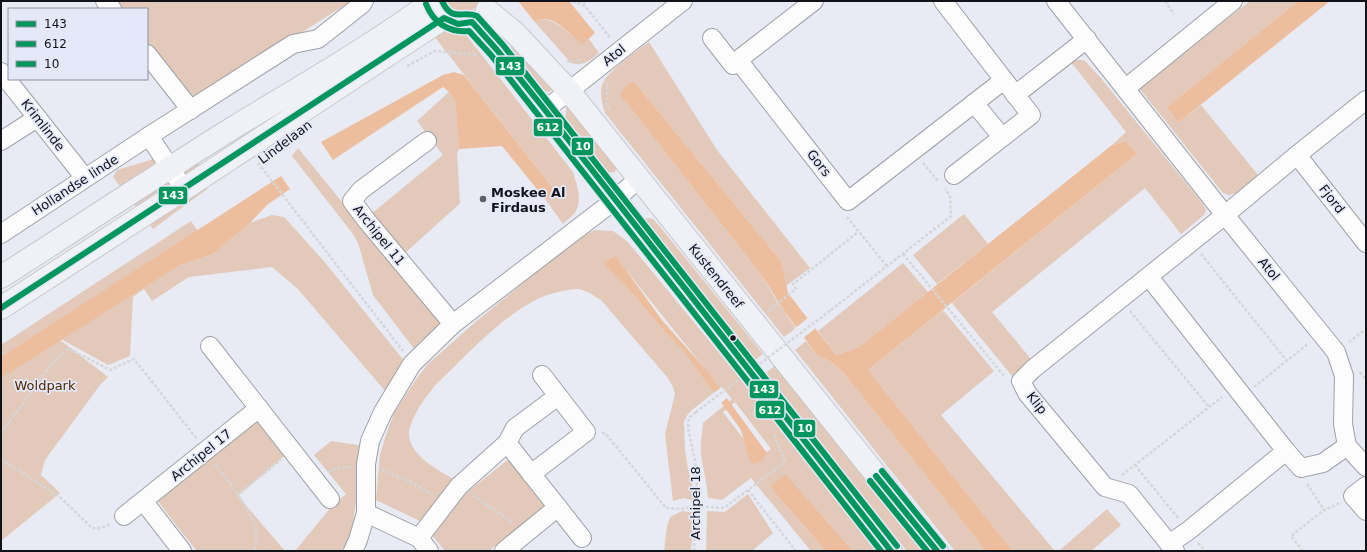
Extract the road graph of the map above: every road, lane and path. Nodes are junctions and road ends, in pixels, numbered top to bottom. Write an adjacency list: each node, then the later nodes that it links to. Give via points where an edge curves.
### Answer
1 (364, 1): 30 (street, Hollandse linde, via 318,39 293,44)
2 (573, 1): 10 (path)
3 (584, 1): 10 (path)
4 (683, 1): 17 (street, Atol)
5 (814, 1): 20 (street)
6 (942, 1): 24 (street)
7 (1056, 1): 15 (street, Atol)
8 (1165, 1): 13 (path)
9 (1233, 1): 25 (street)
10 (585, 6): 17 (path)
11 (437, 7): 12 (main road, via 458,24); 42 (main road, via 414,15); 46 (main road, Lindelaan)
12 (483, 11): 16 (main road); 26 (main road, Kustendreef, via 515,33)
13 (1174, 14)
14 (712, 38): 20 (street, via 733,65)
15 (1087, 39): 25 (street, Atol); 27 (street)
16 (497, 50): 22 (path, via 487,56 434,51); 31 (main road)
17 (620, 50): 26 (street, Atol)
18 (148, 55): 30 (street)
19 (563, 56): 21 (path)
20 (738, 60): 48 (street, Gors)
21 (568, 62)
22 (406, 66)
23 (1, 72): 32 (street, Krimlinde)
24 (1004, 80): 27 (street); 29 (street)
25 (1126, 88): 49 (street, Atol)
26 (569, 91): 31 (street, Atol); 45 (main road, Kustendreef)
27 (1015, 95): 34 (street, via 1031,115)
28 (1366, 100): 38 (street)
29 (974, 103): 34 (street); 37 (street)
30 (190, 110): 33 (street, Hollandse linde)
31 (545, 110): 47 (main road)
32 (37, 118): 36 (street); 44 (street, Krimlinde)
33 (150, 136): 42 (street); 44 (street, Hollandse linde)
34 (1002, 138): 43 (street)
35 (427, 141): 61 (street, Archipel 11, via 362,190 352,201)
36 (1, 142)
37 (913, 150): 48 (street); 54 (path, via 950,196 951,216)
38 (1297, 155): 49 (street); 53 (street, Fjord)
39 (263, 160): 40 (path, Lindelaan)
40 (258, 163): 41 (path, Lindelaan); 67 (path)
41 (252, 167)
42 (170, 168): 46 (street); 56 (main road)
43 (954, 175)
44 (85, 178): 51 (street, Hollandse linde)
45 (638, 179): 47 (street); 112 (main road, Kustendreef)
46 (184, 189): 59 (main road, Lindelaan)
47 (615, 200): 61 (street); 111 (main road)
48 (848, 201): 50 (path, via 847,217)
49 (1225, 215): 52 (street, Klip); 63 (street, Atol)
50 (858, 232): 55 (path); 60 (path, via 793,284 796,289)
51 (1, 234)
52 (1191, 242): 57 (street, Klip); 66 (path)
53 (1366, 244)
54 (903, 254): 55 (path); 69 (path, via 1004,377)
55 (887, 266): 94 (path, Archipel 18, bridge, via 689,418 689,438 697,476)
56 (1, 277)
57 (1149, 277): 58 (street, Klip); 70 (street)
58 (1121, 299): 69 (street, Klip, via 1033,369); 72 (path)
59 (1, 308)
60 (765, 313)
61 (453, 324): 67 (street)
62 (1366, 329): 65 (path)
63 (1321, 333): 65 (street, Atol); 66 (path)
64 (210, 346): 73 (street)
65 (1336, 352): 78 (street, Atol, via 1344,376 1343,424)
66 (1287, 361): 70 (path)
67 (412, 364): 97 (street, via 370,441 366,464)
68 (542, 375): 71 (street)
69 (1021, 382): 88 (street, Klip, via 1027,393)
70 (1239, 391): 72 (path); 81 (street)
71 (558, 396): 75 (street); 77 (street, via 515,428)
72 (1209, 407): 83 (path)
73 (259, 408): 79 (street); 80 (street, Archipel 17)
74 (772, 428): 89 (path, via 785,462)
75 (586, 432): 86 (street); 94 (path, via 605,433 666,508)
76 (1, 433): 80 (path, via 50,366 68,348 110,370 134,359)
77 (507, 443): 86 (street); 87 (street)
78 (1348, 446): 84 (street, Atol); 85 (street, via 1324,463)
79 (292, 450): 91 (path); 92 (street)
80 (206, 451): 91 (path); 93 (street, Archipel 17)
81 (1286, 451): 85 (street); 100 (street)
82 (1, 459): 99 (path, via 61,498 92,528 101,528)
83 (1135, 465): 88 (path); 100 (path)
84 (1366, 467)
85 (1301, 468): 96 (path, via 1307,485)
86 (531, 474): 95 (street)
87 (459, 486): 101 (path); 103 (street)
88 (1105, 487): 104 (street, via 1129,494)
89 (748, 490): 94 (path, via 724,508); 110 (path)
90 (1360, 491): 96 (path); 98 (street)
91 (237, 494): 106 (path, via 247,508 255,529)
92 (330, 499)
93 (144, 502): 99 (street, Archipel 17); 105 (street)
94 (696, 506): 109 (path, Archipel 18)
95 (558, 507): 101 (street); 102 (street)
96 (1324, 510): 114 (path, via 1291,536)
97 (366, 512): 103 (street); 107 (street)
98 (1366, 512)
99 (124, 516)
100 (1188, 531): 104 (street); 113 (path)
101 (527, 532): 108 (street)
102 (582, 538)
103 (424, 544)
104 (1172, 547)
105 (174, 549)
106 (254, 551)
107 (353, 551)
108 (504, 551)
109 (694, 551)
110 (796, 551)
111 (891, 551)
112 (937, 551)
113 (1205, 551)
114 (1302, 551)

